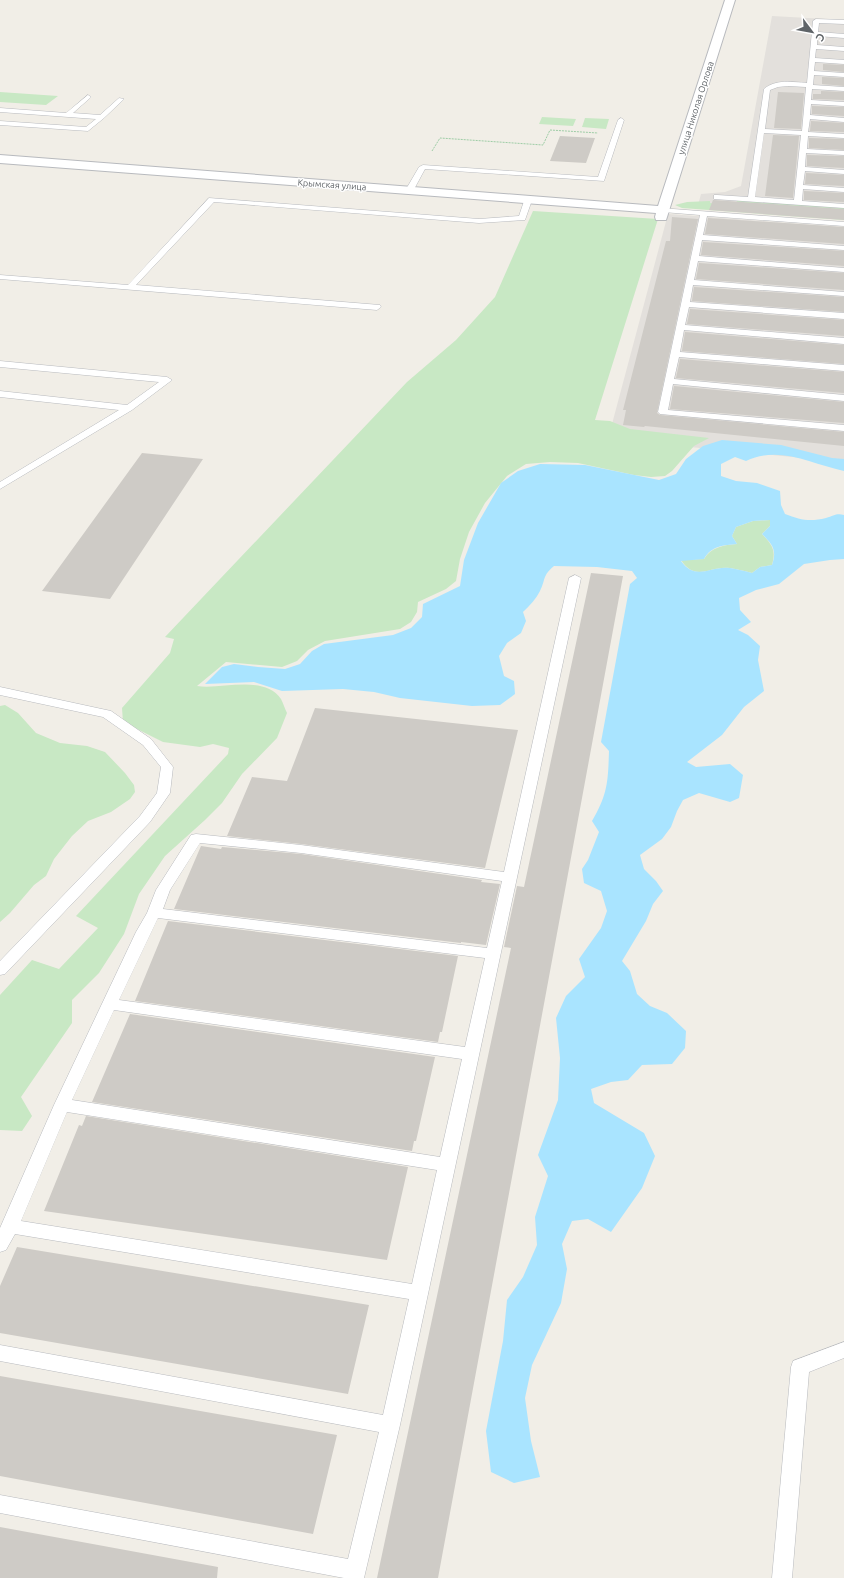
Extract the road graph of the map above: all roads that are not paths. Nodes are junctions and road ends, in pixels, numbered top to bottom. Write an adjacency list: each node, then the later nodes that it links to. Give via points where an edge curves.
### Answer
1 (730, 0): 41 (street, улица Николая Орлова)
2 (844, 22): 3 (lane, via 816,21)
3 (814, 34): 4 (lane); 5 (lane)
4 (844, 36)
5 (813, 47): 6 (lane); 7 (lane)
6 (844, 49)
7 (812, 60): 8 (lane); 9 (lane)
8 (844, 62)
9 (811, 73): 10 (lane); 11 (lane)
10 (844, 75)
11 (809, 86): 12 (lane); 15 (lane); 24 (lane, via 786,83 767,89)
12 (844, 89)
13 (88, 97): 18 (lane)
14 (121, 99): 19 (lane)
15 (808, 102): 16 (lane); 20 (lane)
16 (844, 104)
17 (0, 110): 18 (lane)
18 (67, 115): 19 (lane)
19 (102, 117): 23 (lane, via 88,129)
20 (806, 117): 22 (lane); 25 (lane)
21 (621, 120): 34 (lane, via 601,179 423,167)
22 (844, 120)
23 (0, 123)
24 (761, 131): 25 (lane); 36 (lane)
25 (805, 134): 26 (lane); 27 (lane)
26 (844, 136)
27 (803, 151): 28 (lane); 30 (lane)
28 (844, 153)
29 (0, 159): 34 (street, Крымская улица)
30 (802, 169): 31 (lane); 32 (lane)
31 (844, 172)
32 (800, 187): 33 (lane); 38 (lane)
33 (844, 190)
34 (409, 191): 37 (street, Крымская улица)
35 (717, 197): 36 (lane)
36 (751, 199): 38 (lane)
37 (528, 200): 41 (street, Крымская улица); 49 (lane, via 522,218 478,221 212,200)
38 (798, 202): 39 (lane)
39 (844, 206)
40 (704, 213): 41 (lane); 42 (lane); 43 (lane)
41 (662, 214)
42 (844, 224)
43 (699, 237): 44 (lane); 45 (lane)
44 (844, 248)
45 (695, 258): 46 (lane); 48 (lane)
46 (844, 270)
47 (0, 277): 49 (lane)
48 (690, 282): 50 (lane); 51 (lane)
49 (130, 287): 52 (lane)
50 (844, 294)
51 (686, 304): 53 (lane); 54 (lane)
52 (377, 307)
53 (844, 316)
54 (681, 327): 55 (lane); 56 (lane)
55 (844, 341)
56 (675, 354): 58 (lane); 59 (lane)
57 (0, 364): 62 (lane, via 167,380)
58 (844, 368)
59 (669, 382): 61 (lane); 63 (lane, via 663,412)
60 (0, 394): 62 (lane)
61 (844, 398)
62 (129, 408): 64 (lane)
63 (844, 428)
64 (0, 486)
65 (575, 578): 67 (lane)
66 (0, 691): 70 (lane, via 106,714 147,742 167,767 164,793 145,819)
67 (510, 877): 68 (lane, via 301,849 196,838 163,890); 69 (lane)
68 (154, 913): 69 (lane); 71 (lane)
69 (493, 954): 72 (lane)
70 (0, 970)
71 (109, 1004): 72 (lane); 73 (lane)
72 (471, 1054): 74 (lane)
73 (62, 1105): 74 (lane); 75 (lane)
74 (447, 1165): 77 (lane)
75 (10, 1226): 76 (lane); 77 (lane)
76 (0, 1245)
77 (418, 1293): 80 (lane)
78 (844, 1350): 83 (lane, via 800,1367)
79 (0, 1352): 80 (lane)
80 (390, 1425): 82 (lane)
81 (0, 1504): 82 (lane)
82 (355, 1574)
83 (782, 1578)

